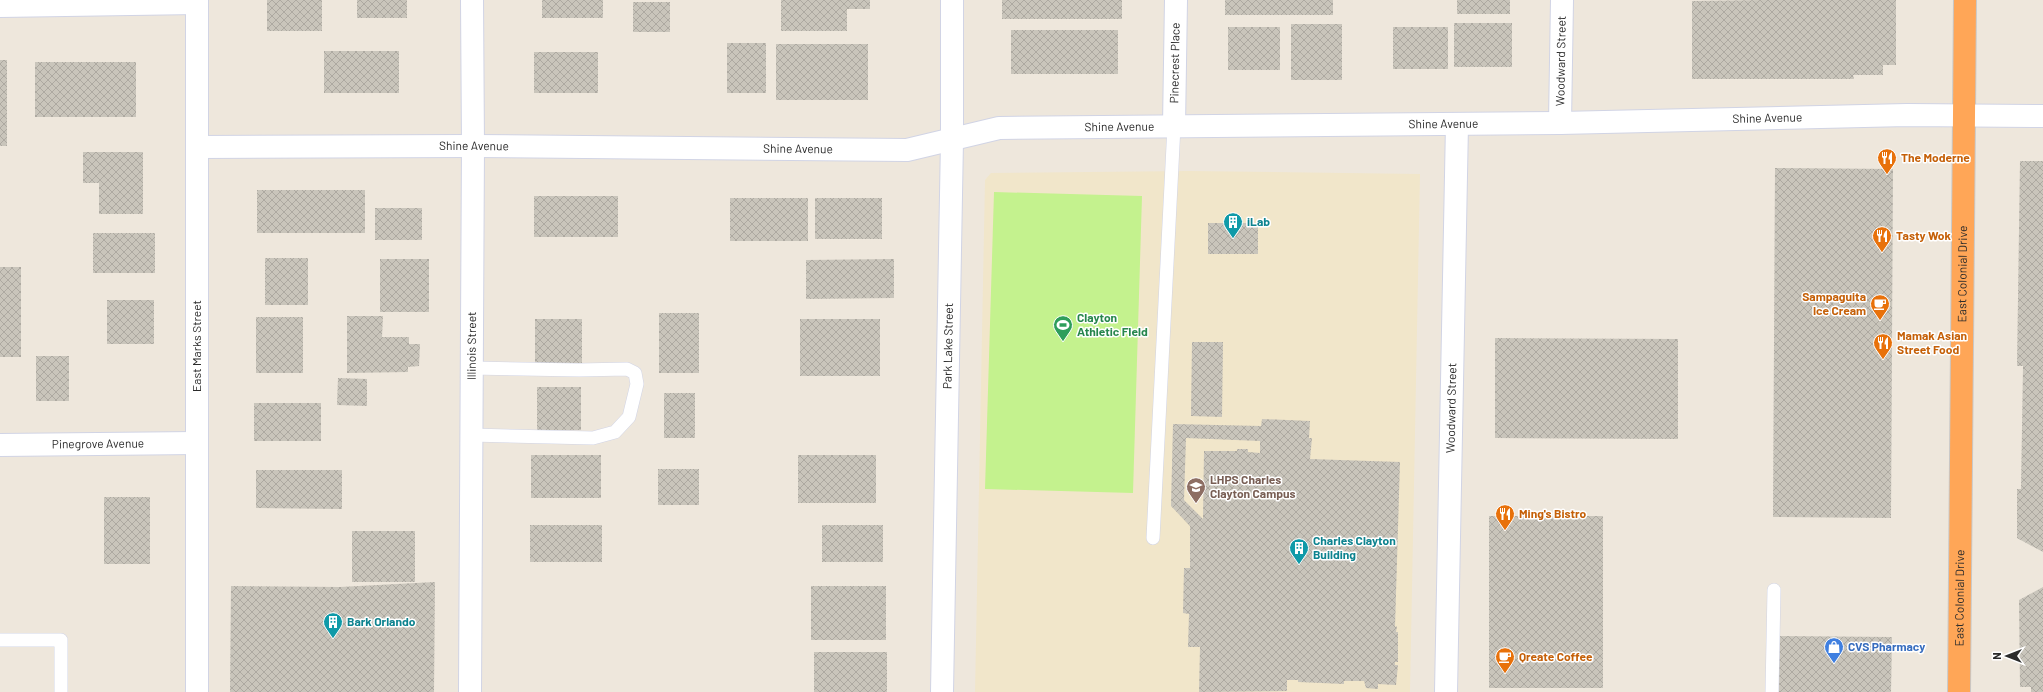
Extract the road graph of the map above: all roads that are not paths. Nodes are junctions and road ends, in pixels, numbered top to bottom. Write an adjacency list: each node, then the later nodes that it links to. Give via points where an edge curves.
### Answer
1 (472, 0): 14 (street, Illinois Street)
2 (952, 0): 13 (street, Park Lake Street)
3 (1176, 0): 12 (street, Pinecrest Place)
4 (1562, 0): 10 (street, Woodward Street)
5 (1965, 0): 8 (highway, East Colonial Drive)
6 (197, 2): 7 (street); 15 (street, East Marks Street)
7 (0, 6)
8 (1964, 115): 9 (street, Shine Avenue); 10 (street, Shine Avenue); 29 (highway, East Colonial Drive)
9 (2043, 116)
10 (1560, 123): 11 (street, Shine Avenue)
11 (1457, 124): 12 (street, Shine Avenue); 27 (street, Woodward Street)
12 (1174, 126): 13 (street, Shine Avenue, via 999,128); 20 (lane)
13 (952, 140): 14 (street, Shine Avenue, via 907,150); 26 (street, Park Lake Street)
14 (473, 146): 15 (street, Shine Avenue); 16 (street, Illinois Street)
15 (198, 147): 18 (street, East Marks Street)
16 (472, 368): 17 (street, Illinois Street); 17 (lane, via 627,369 635,372 637,384 628,417 615,432 593,438)
17 (471, 435): 25 (street, Illinois Street)
18 (196, 443): 19 (street, Pinegrove Avenue); 24 (street, East Marks Street)
19 (0, 445)
20 (1153, 538)
21 (1774, 590): 28 (lane)
22 (0, 640): 23 (lane, via 61,640)
23 (61, 692)
24 (197, 692)
25 (470, 692)
26 (942, 692)
27 (1446, 692)
28 (1772, 692)
29 (1959, 692)

